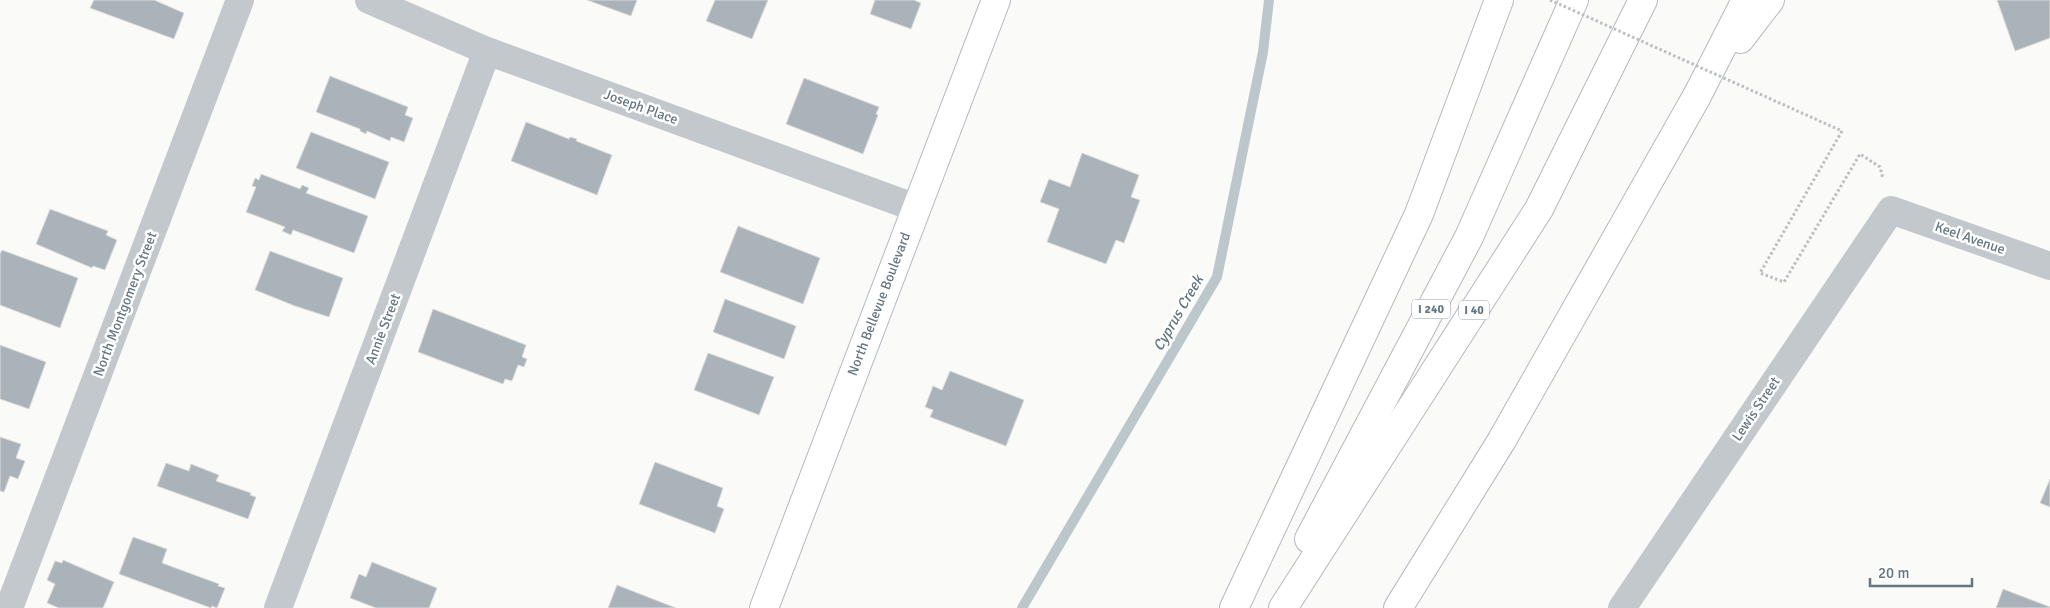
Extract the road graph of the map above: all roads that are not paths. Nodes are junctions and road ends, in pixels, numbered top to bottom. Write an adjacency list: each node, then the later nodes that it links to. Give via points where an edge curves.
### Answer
1 (240, 0): 14 (street, North Montgomery Street)
2 (368, 0): 9 (street, Joseph Place)
3 (996, 0): 11 (main road, North Bellevue Boulevard)
4 (1499, 0): 17 (main road, via 1418,214)
5 (1574, 0): 18 (main road, I 240, via 1469,237)
6 (1643, 0): 19 (main road, I 40, via 1539,209)
7 (1770, 0): 10 (main road)
8 (1741, 8): 10 (main road)
9 (487, 51): 11 (street, Joseph Place); 15 (street, Annie Street)
10 (1697, 96): 20 (main road, via 1502,440)
11 (916, 208): 16 (main road, North Bellevue Boulevard)
12 (1891, 210): 13 (street, Keel Avenue); 21 (street, Lewis Street)
13 (2050, 266)
14 (9, 608)
15 (278, 608)
16 (764, 608)
17 (1234, 608)
18 (1269, 608)
19 (1284, 608)
20 (1398, 608)
21 (1622, 608)

